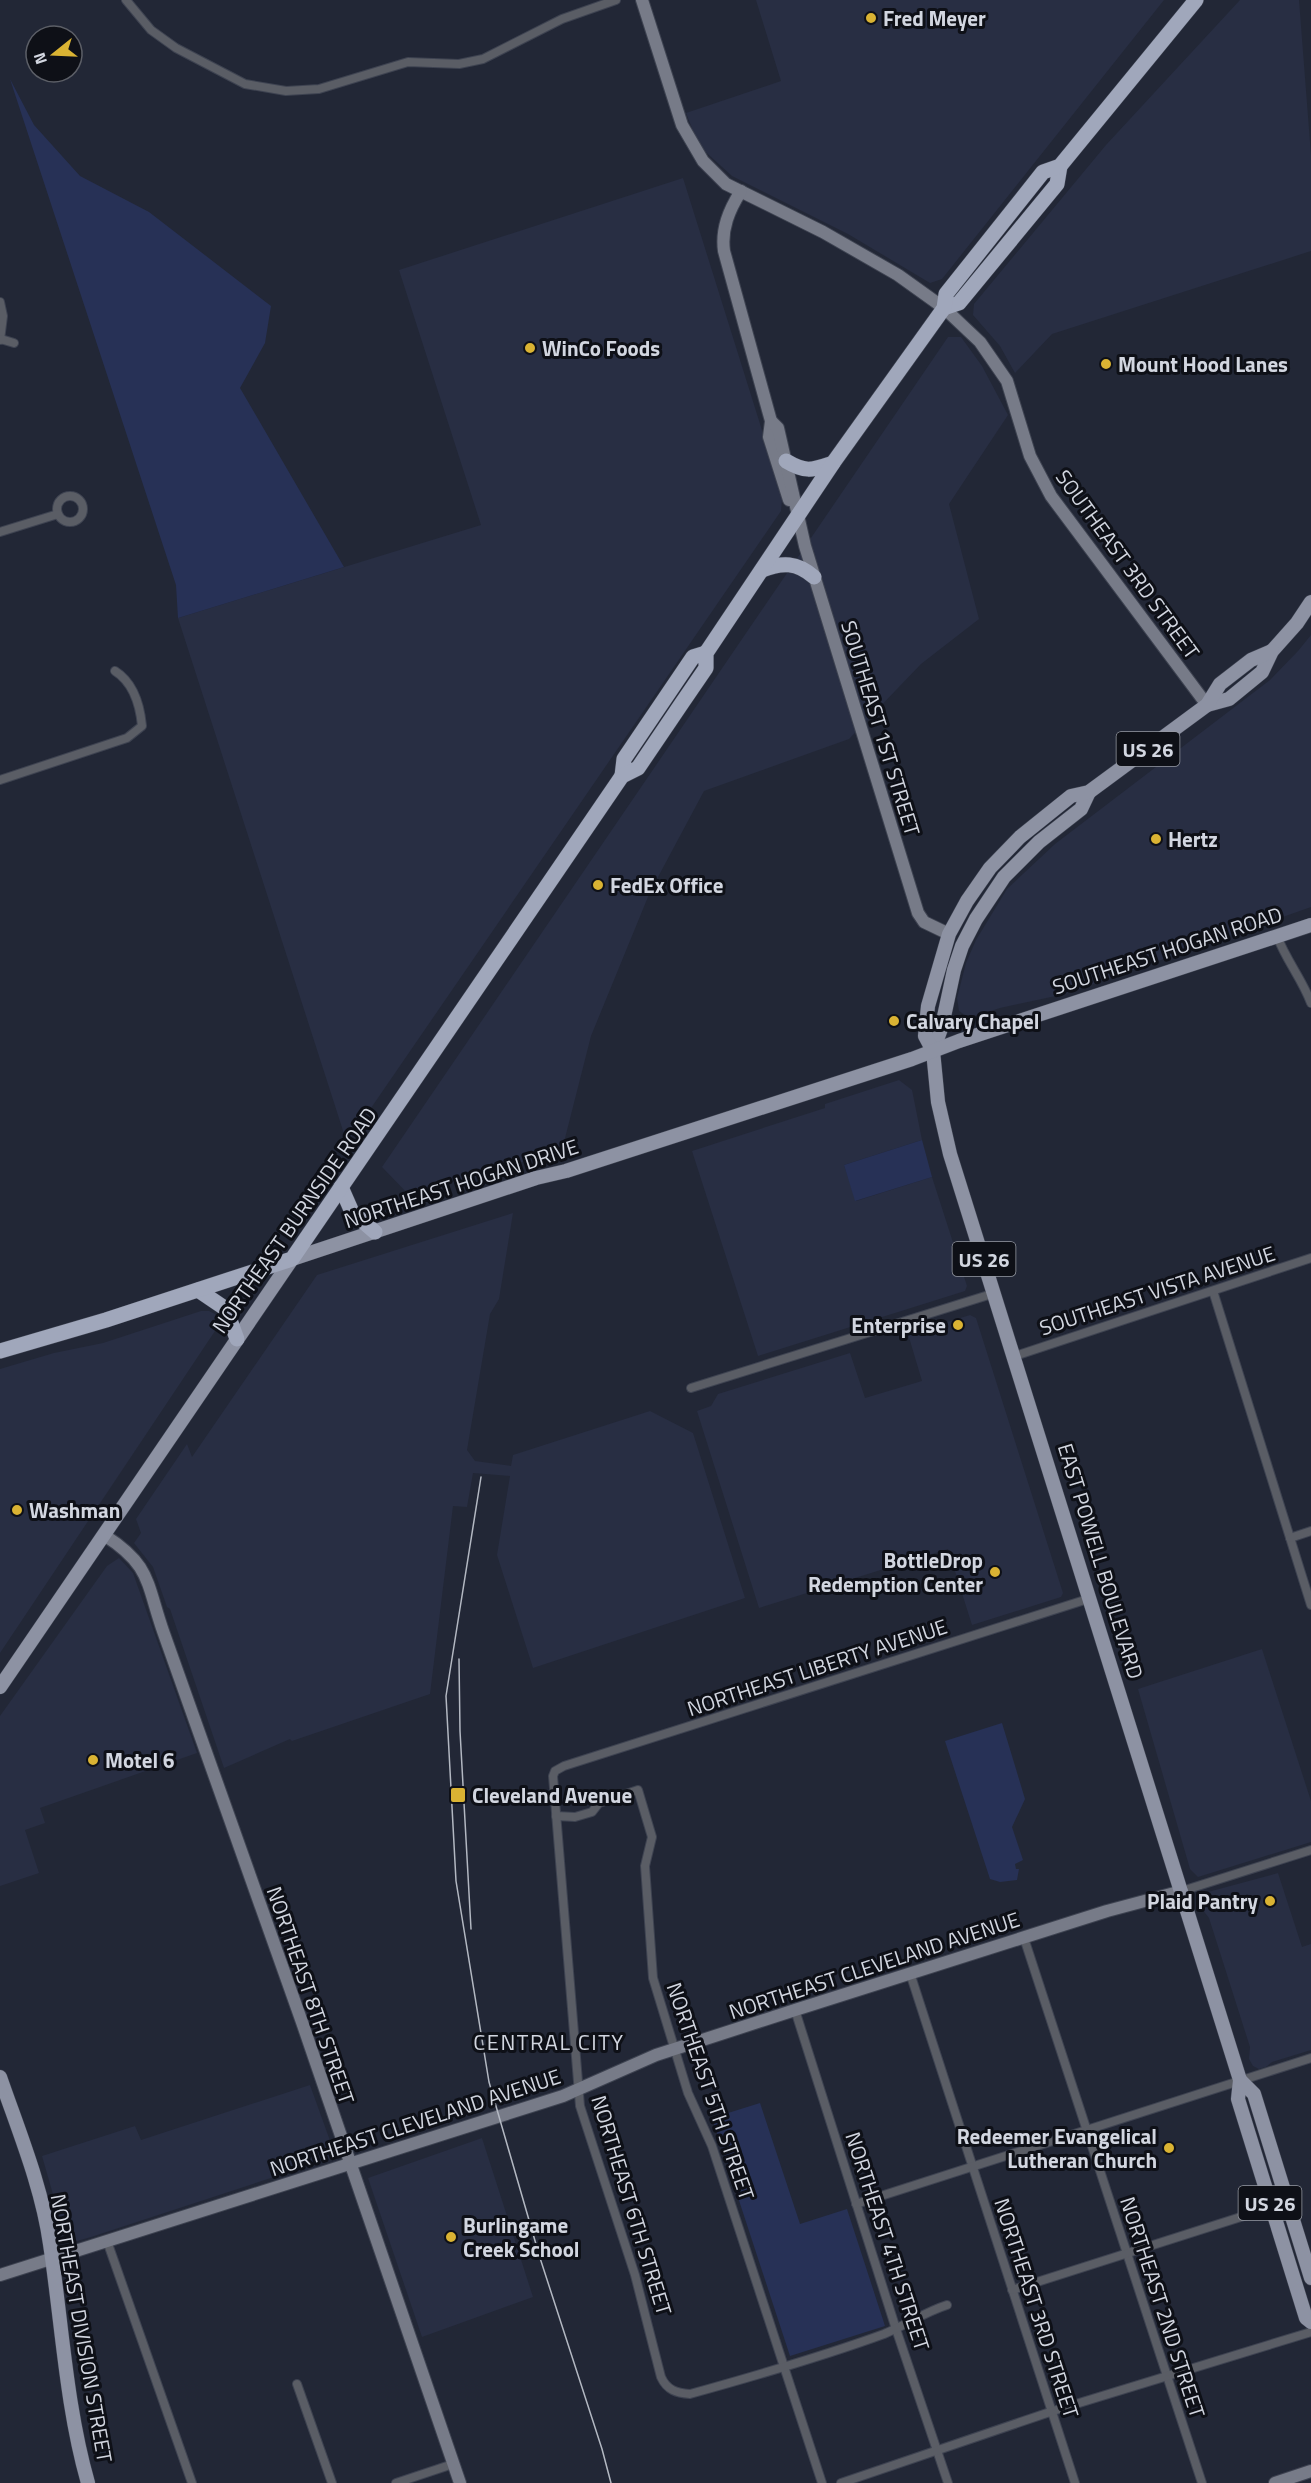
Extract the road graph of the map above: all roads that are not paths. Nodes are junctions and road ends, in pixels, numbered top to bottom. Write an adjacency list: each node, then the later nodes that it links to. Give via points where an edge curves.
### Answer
1 (126, 0): 2 (street, via 143,22 176,48 254,86 286,91 319,89 408,62 452,64 483,59 562,19)
2 (616, 0)
3 (642, 0): 5 (street, via 688,136 713,173)
4 (1196, 0): 7 (highway, via 1060,166 1057,184 959,303)
5 (741, 191): 7 (street, SOUTHEAST 3RD STREET, via 873,259); 10 (street, SOUTHEAST 1ST STREET, via 726,221 723,251)
6 (0, 302): 8 (street)
7 (944, 308): 12 (highway, NORTHEAST BURNSIDE ROAD); 22 (street, SOUTHEAST 3RD STREET, via 980,342 1007,381 1030,456 1051,496)
8 (0, 340): 9 (street)
9 (14, 343)
10 (771, 421): 11 (street, SOUTHEAST 1ST STREET, via 778,428); 14 (street, SOUTHEAST 1ST STREET, via 769,437)
11 (786, 461): 12 (highway, via 807,470); 14 (street, SOUTHEAST 1ST STREET)
12 (833, 464): 14 (highway, NORTHEAST BURNSIDE ROAD)
13 (58, 514): 15 (street)
14 (797, 517): 16 (highway, NORTHEAST BURNSIDE ROAD); 17 (street, SOUTHEAST 1ST STREET)
15 (0, 532)
16 (762, 570): 17 (highway, via 793,564); 19 (highway, NORTHEAST BURNSIDE ROAD)
17 (814, 577): 30 (street, SOUTHEAST 1ST STREET, via 918,913 924,922)
18 (1311, 602): 22 (main road, EAST POWELL BOULEVARD / US 26, via 1272,651 1251,660 1221,684)
19 (706, 653): 21 (highway, NORTHEAST BURNSIDE ROAD, via 693,657); 23 (highway, NORTHEAST BURNSIDE ROAD, via 706,668)
20 (115, 671): 25 (street, via 130,685 142,726 127,738)
21 (679, 677): 23 (highway, via 682,688 660,722); 24 (highway, NORTHEAST BURNSIDE ROAD, via 624,759)
22 (1207, 705): 26 (main road, EAST POWELL BOULEVARD / US 26)
23 (654, 744): 24 (highway, NORTHEAST BURNSIDE ROAD, via 638,768)
24 (622, 776): 34 (highway, NORTHEAST BURNSIDE ROAD)
25 (0, 780)
26 (1089, 792): 27 (main road, EAST POWELL BOULEVARD / US 26, via 1071,796 1033,825); 28 (main road, EAST POWELL BOULEVARD / US 26, via 1081,809 1022,857)
27 (980, 881): 28 (main road); 30 (main road, EAST POWELL BOULEVARD / US 26)
28 (992, 892): 33 (main road, EAST POWELL BOULEVARD / US 26, via 962,946)
29 (1311, 925): 31 (main road, SOUTHEAST HOGAN ROAD)
30 (949, 934): 33 (main road, EAST POWELL BOULEVARD / US 26, via 928,1006 925,1036)
31 (1277, 936): 32 (street); 33 (main road, SOUTHEAST HOGAN ROAD)
32 (1311, 1003)
33 (933, 1051): 35 (main road, NORTHEAST HOGAN DRIVE); 40 (main road, EAST POWELL BOULEVARD / US 26, via 943,1125)
34 (341, 1187): 35 (highway, via 352,1212); 37 (highway, NORTHEAST BURNSIDE ROAD)
35 (375, 1232): 37 (main road, NORTHEAST HOGAN DRIVE)
36 (1311, 1258): 39 (street, SOUTHEAST VISTA AVENUE)
37 (292, 1259): 38 (highway, NORTHEAST HOGAN DRIVE); 41 (main road, NORTHEAST BURNSIDE ROAD)
38 (198, 1290): 41 (highway, via 226,1309); 42 (highway, NORTHEAST HOGAN DRIVE)
39 (1213, 1291): 43 (street, SOUTHEAST VISTA AVENUE); 47 (street)
40 (995, 1293): 43 (main road, EAST POWELL BOULEVARD / US 26); 44 (street)
41 (237, 1339): 46 (main road, NORTHEAST BURNSIDE ROAD)
42 (0, 1351)
43 (1015, 1356): 48 (main road, EAST POWELL BOULEVARD / US 26)
44 (691, 1388)
45 (1311, 1531): 47 (street)
46 (104, 1535): 50 (main road, NORTHEAST BURNSIDE ROAD); 64 (street, NORTHEAST 8TH STREET, via 136,1559 146,1576)
47 (1290, 1538): 49 (street)
48 (1090, 1598): 51 (street, NORTHEAST LIBERTY AVENUE); 54 (main road, EAST POWELL BOULEVARD / US 26)
49 (1311, 1605)
50 (0, 1687)
51 (555, 1771): 52 (street, NORTHEAST 6TH STREET)
52 (556, 1816): 58 (street, NORTHEAST 5TH STREET, via 575,1817 592,1812 599,1803 638,1790 652,1838 645,1866 653,1978); 62 (street, NORTHEAST 6TH STREET)
53 (1311, 1850): 54 (street)
54 (1182, 1891): 55 (street, NORTHEAST CLEVELAND AVENUE); 61 (main road, EAST POWELL BOULEVARD / US 26)
55 (1024, 1938): 56 (street, NORTHEAST CLEVELAND AVENUE); 63 (street, NORTHEAST 2ND STREET)
56 (910, 1973): 57 (street, NORTHEAST CLEVELAND AVENUE); 65 (street, NORTHEAST 3RD STREET)
57 (795, 2010): 58 (street, NORTHEAST CLEVELAND AVENUE); 66 (street, NORTHEAST 4TH STREET)
58 (673, 2049): 62 (street, NORTHEAST CLEVELAND AVENUE); 79 (street, NORTHEAST 5TH STREET, via 712,2146)
59 (1311, 2058): 61 (street)
60 (0, 2078): 70 (main road, NORTHEAST DIVISION STREET, via 38,2191)
61 (1240, 2080): 63 (street); 67 (main road, EAST POWELL BOULEVARD / US 26, via 1238,2099); 71 (main road, EAST POWELL BOULEVARD / US 26, via 1254,2094)
62 (579, 2090): 64 (street, NORTHEAST CLEVELAND AVENUE); 79 (street, NORTHEAST 6TH STREET, via 580,2106 635,2275 661,2377 668,2388 690,2394)
63 (1087, 2130): 65 (street); 69 (street, NORTHEAST 2ND STREET)
64 (349, 2164): 68 (street, NORTHEAST CLEVELAND AVENUE); 84 (street, NORTHEAST 8TH STREET)
65 (971, 2166): 66 (street); 74 (street, NORTHEAST 3RD STREET)
66 (856, 2204): 77 (street, NORTHEAST 4TH STREET)
67 (1272, 2207): 69 (street); 71 (main road, via 1283,2216 1292,2241); 76 (main road, EAST POWELL BOULEVARD / US 26, via 1306,2318)
68 (107, 2241): 70 (street, NORTHEAST CLEVELAND AVENUE); 87 (street)
69 (1127, 2254): 74 (street); 80 (street, NORTHEAST 2ND STREET)
70 (52, 2258): 72 (street, NORTHEAST CLEVELAND AVENUE); 86 (main road, NORTHEAST DIVISION STREET, via 76,2432)
71 (1305, 2258): 73 (main road, EAST POWELL BOULEVARD / US 26)
72 (0, 2275)
73 (1311, 2278)
74 (1012, 2290): 82 (street, NORTHEAST 3RD STREET)
75 (947, 2305): 77 (street)
76 (1311, 2322)
77 (896, 2329): 79 (street); 83 (street, NORTHEAST 4TH STREET)
78 (1311, 2332): 80 (street)
79 (784, 2367): 91 (street, NORTHEAST 5TH STREET)
80 (1167, 2376): 82 (street); 95 (street, NORTHEAST 2ND STREET)
81 (297, 2384): 88 (street)
82 (1053, 2411): 83 (street); 94 (street, NORTHEAST 3RD STREET)
83 (938, 2451): 92 (street); 93 (street, NORTHEAST 4TH STREET)
84 (453, 2464): 89 (street); 90 (street, NORTHEAST 8TH STREET)
85 (1311, 2471): 96 (street)
86 (88, 2483)
87 (192, 2483)
88 (332, 2483)
89 (396, 2483)
90 (460, 2483)
91 (822, 2483)
92 (841, 2483)
93 (948, 2483)
94 (1075, 2483)
95 (1202, 2483)
96 (1275, 2483)

